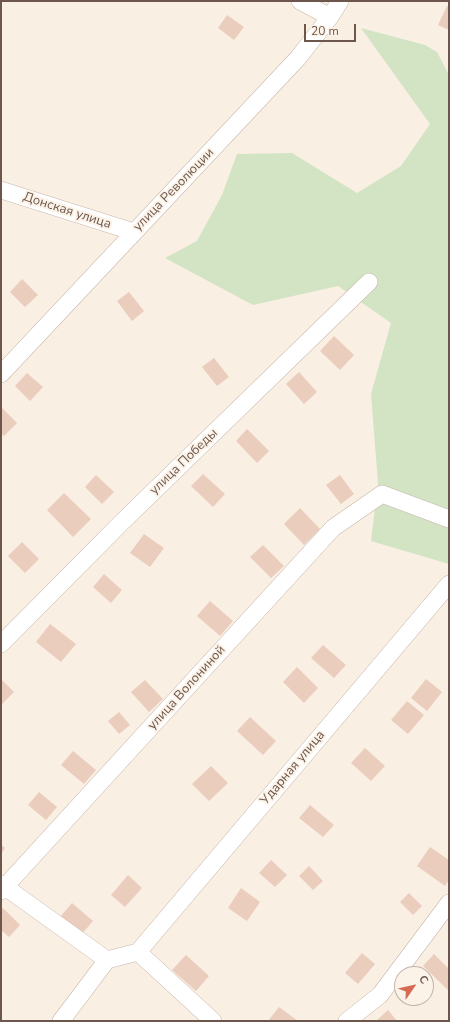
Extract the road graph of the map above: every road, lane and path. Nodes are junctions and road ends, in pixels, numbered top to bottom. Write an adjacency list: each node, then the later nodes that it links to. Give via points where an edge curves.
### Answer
1 (300, 1): 3 (street)
2 (340, 1): 3 (street, улица Революции)
3 (330, 17): 5 (street, улица Революции, via 298,58)
4 (1, 190): 5 (street, Донская улица)
5 (134, 232): 7 (street, улица Революции)
6 (369, 282): 10 (street, улица Победы)
7 (1, 374)
8 (449, 519): 11 (street, улица Волониной, via 382,494 333,528)
9 (449, 584): 13 (street, Ударная улица)
10 (1, 644)
11 (2, 888): 14 (street)
12 (449, 903): 17 (street, via 380,995)
13 (138, 952): 14 (street); 16 (street)
14 (107, 960): 15 (street)
15 (61, 1021)
16 (213, 1021)
17 (347, 1021)

